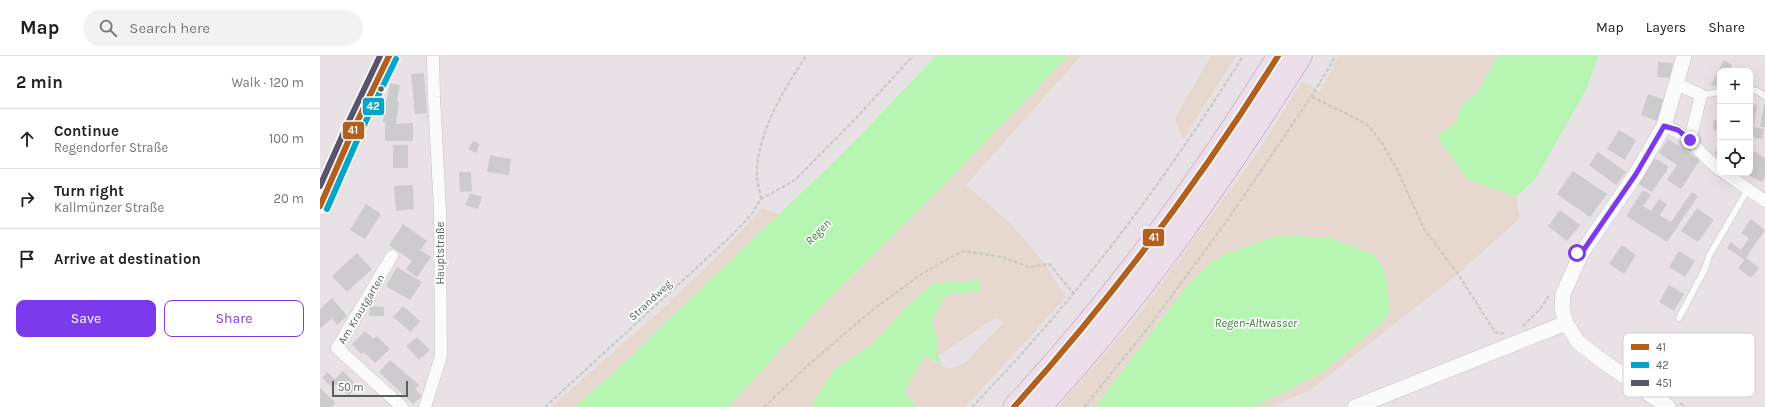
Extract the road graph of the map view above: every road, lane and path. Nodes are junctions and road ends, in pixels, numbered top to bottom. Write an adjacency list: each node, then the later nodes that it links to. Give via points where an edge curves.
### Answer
1 (389, 56): 23 (main road)
2 (433, 56): 35 (street, Hauptstraße, via 440,211 441,356)
3 (806, 56): 21 (path, via 785,88 770,119 759,155 757,177)
4 (913, 56): 21 (path, via 794,180)
5 (1243, 56): 26 (path, via 1174,161)
6 (1278, 56): 39 (highway, via 1203,172 1137,261)
7 (1301, 56): 40 (highway, via 1218,184 1099,340)
8 (1336, 56): 15 (path)
9 (1684, 56): 10 (street)
10 (1677, 84): 13 (street); 16 (street)
11 (1753, 90): 14 (lane)
12 (1717, 92): 13 (lane)
13 (1701, 95): 17 (street)
14 (1765, 96)
15 (1311, 97): 30 (path, via 1369,126 1397,169 1424,229 1458,274 1495,332); 41 (path, via 1226,222 1148,328)
16 (1664, 126): 17 (street, via 1678,130); 28 (street, via 1636,174 1581,254 1563,294 1562,310)
17 (1690, 140): 18 (street)
18 (1717, 168)
19 (1729, 176): 20 (street)
20 (1748, 189): 22 (street); 27 (lane, via 1709,256 1705,269)
21 (761, 199): 36 (path, Strandweg, via 751,215 729,238)
22 (1765, 201)
23 (320, 206)
24 (392, 256): 34 (street, Am Krautgarten, via 337,348)
25 (1552, 292): 29 (path, via 1541,308)
26 (1074, 294): 37 (path, via 1049,264 1029,267 1002,257 963,251 923,273 871,311); 38 (path)
27 (1679, 318)
28 (1566, 323): 31 (street, via 1578,342 1597,358); 42 (street)
29 (1519, 330)
30 (1507, 334)
31 (1623, 374)
32 (1661, 397): 33 (street)
33 (1674, 405): 43 (path)
34 (402, 407)
35 (425, 407)
36 (545, 407)
37 (764, 407)
38 (972, 407)
39 (1014, 407)
40 (1040, 407)
41 (1084, 407)
42 (1355, 407)
43 (1686, 407)

